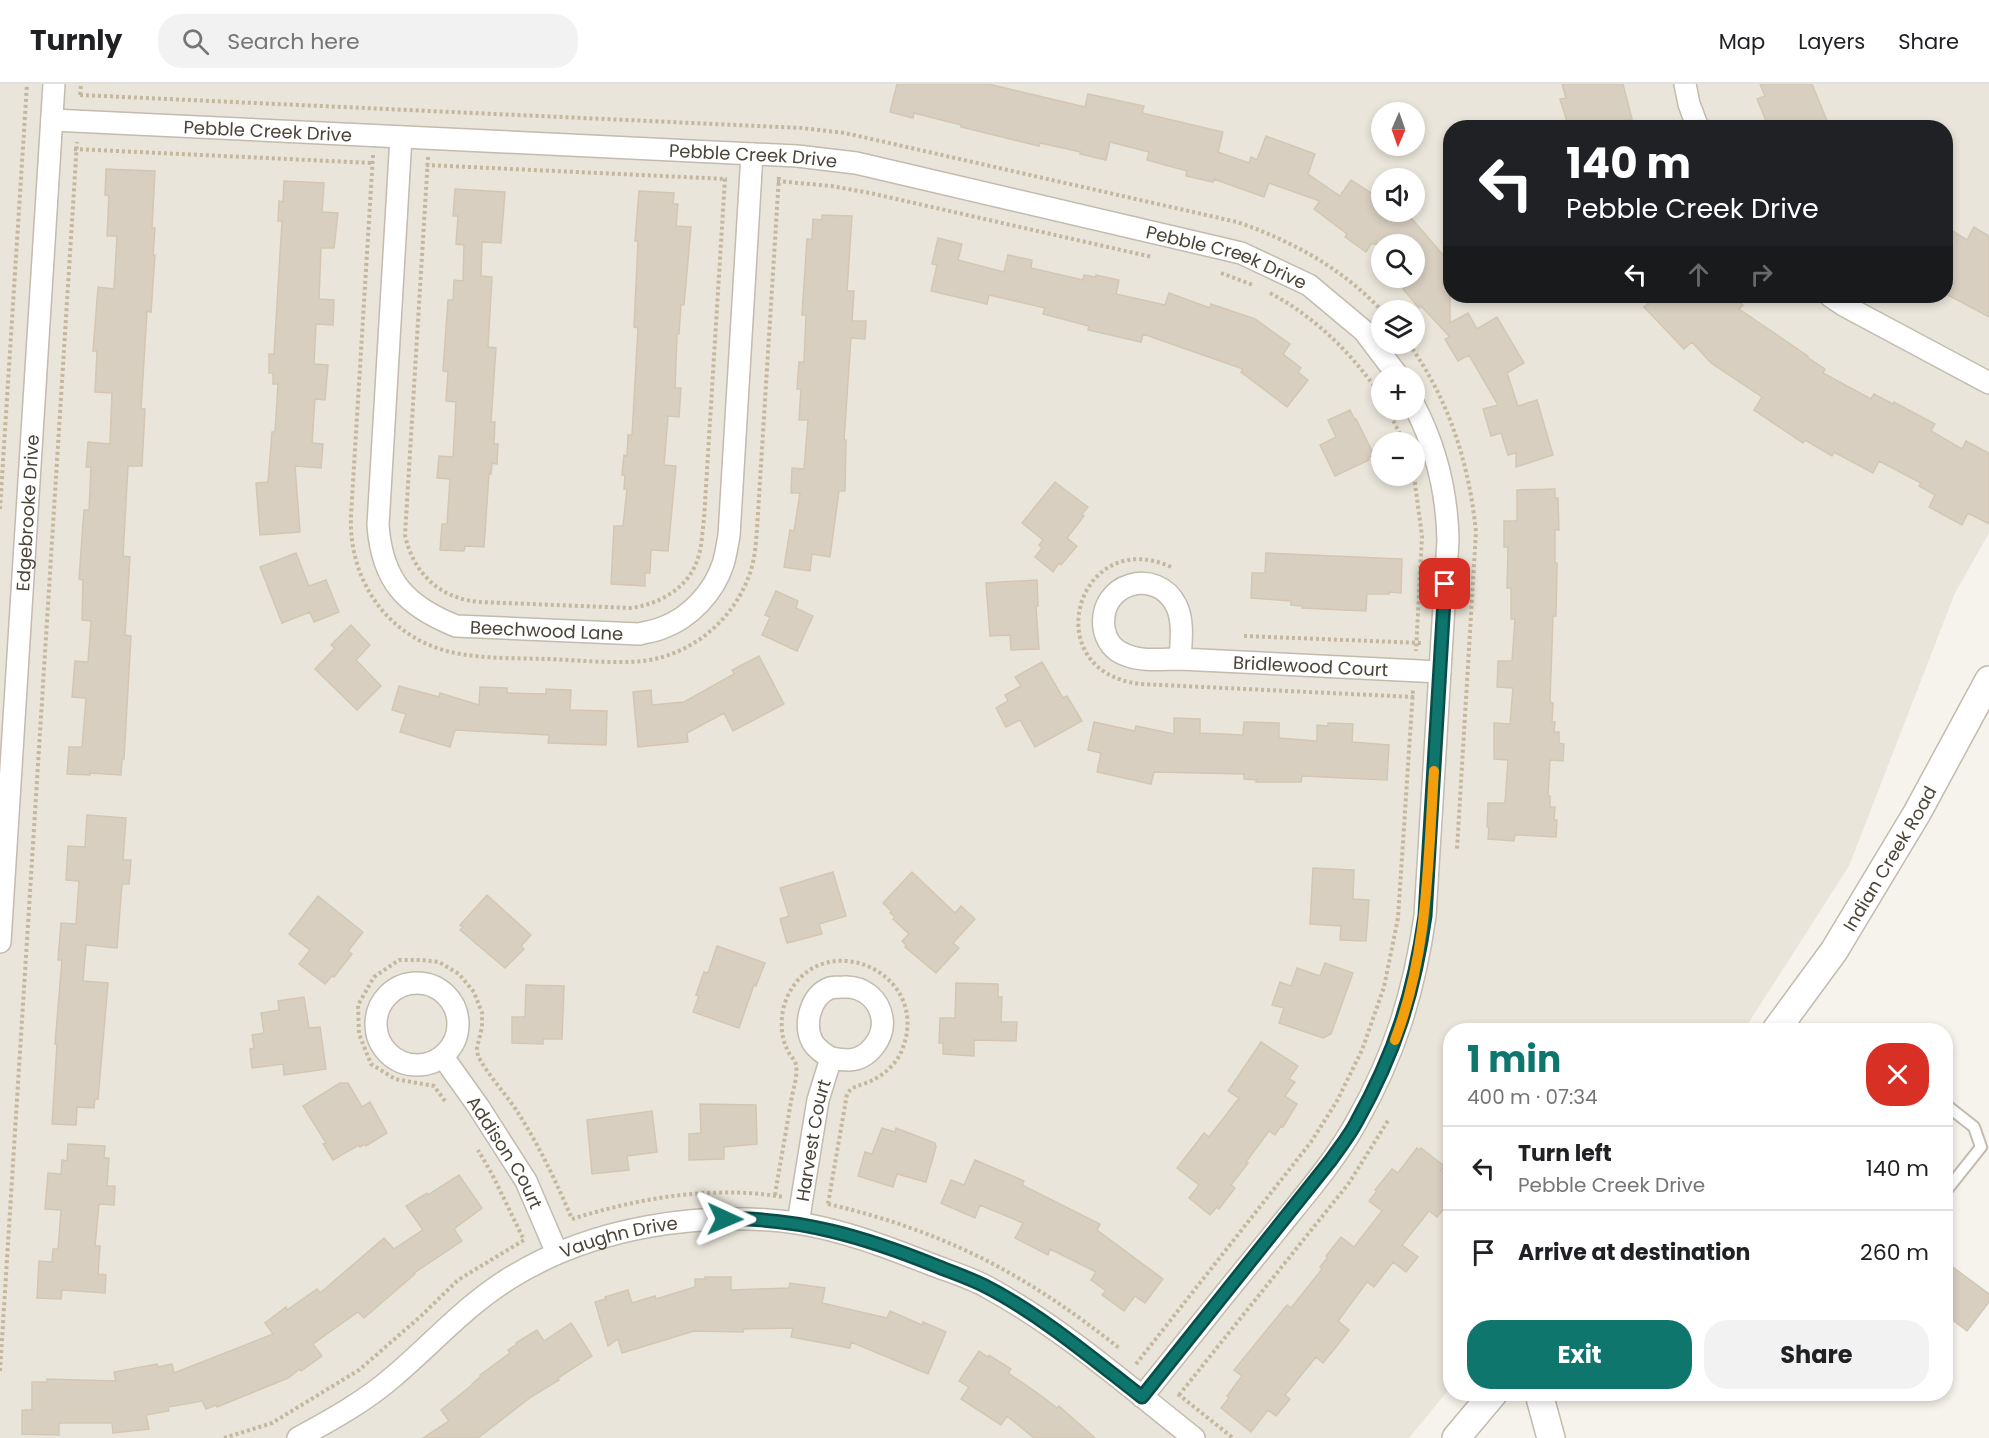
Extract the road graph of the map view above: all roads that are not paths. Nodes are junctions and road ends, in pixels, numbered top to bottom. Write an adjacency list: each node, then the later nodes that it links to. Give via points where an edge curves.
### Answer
1 (54, 84): 3 (street, Edgebrooke Drive)
2 (1684, 84): 4 (street)
3 (52, 120): 5 (street, Pebble Creek Drive); 14 (street, Edgebrooke Drive)
4 (1695, 120)
5 (400, 137): 6 (street, Pebble Creek Drive); 6 (street, Beechwood Lane, via 379,546 385,565 410,602 431,616 467,627 639,634 664,628 685,615 715,584 729,536)
6 (752, 154): 8 (street, Pebble Creek Drive, via 856,163 1241,253 1309,285 1364,331)
7 (1840, 303): 9 (street)
8 (1390, 366)
9 (1989, 383)
10 (1422, 420): 12 (street, via 1437,462 1447,520)
11 (1180, 659): 12 (street, Bridlewood Court)
12 (1440, 672): 22 (street, via 1425,916 1411,993 1386,1064 1356,1123 1318,1178)
13 (1989, 680): 15 (street, Indian Creek Road, via 1917,813 1840,941)
14 (0, 942)
15 (1781, 1023)
16 (443, 1057): 21 (street, Addison Court, via 526,1181)
17 (831, 1058): 20 (street, Harvest Court, via 818,1100)
18 (1953, 1110): 19 (lane, via 1974,1127 1981,1147)
19 (1953, 1182)
20 (798, 1224): 21 (street, Vaughn Drive, via 689,1220 621,1232); 22 (street, Vaughn Drive, via 896,1250 985,1286 1047,1324)
21 (557, 1253): 25 (street, Vaughn Drive, via 510,1277 476,1302 392,1378)
22 (1142, 1397): 26 (street, Vaughn Drive)
23 (1487, 1401): 27 (street)
24 (1541, 1401): 28 (street)
25 (298, 1438)
26 (1194, 1438)
27 (1456, 1438)
28 (1551, 1438)

